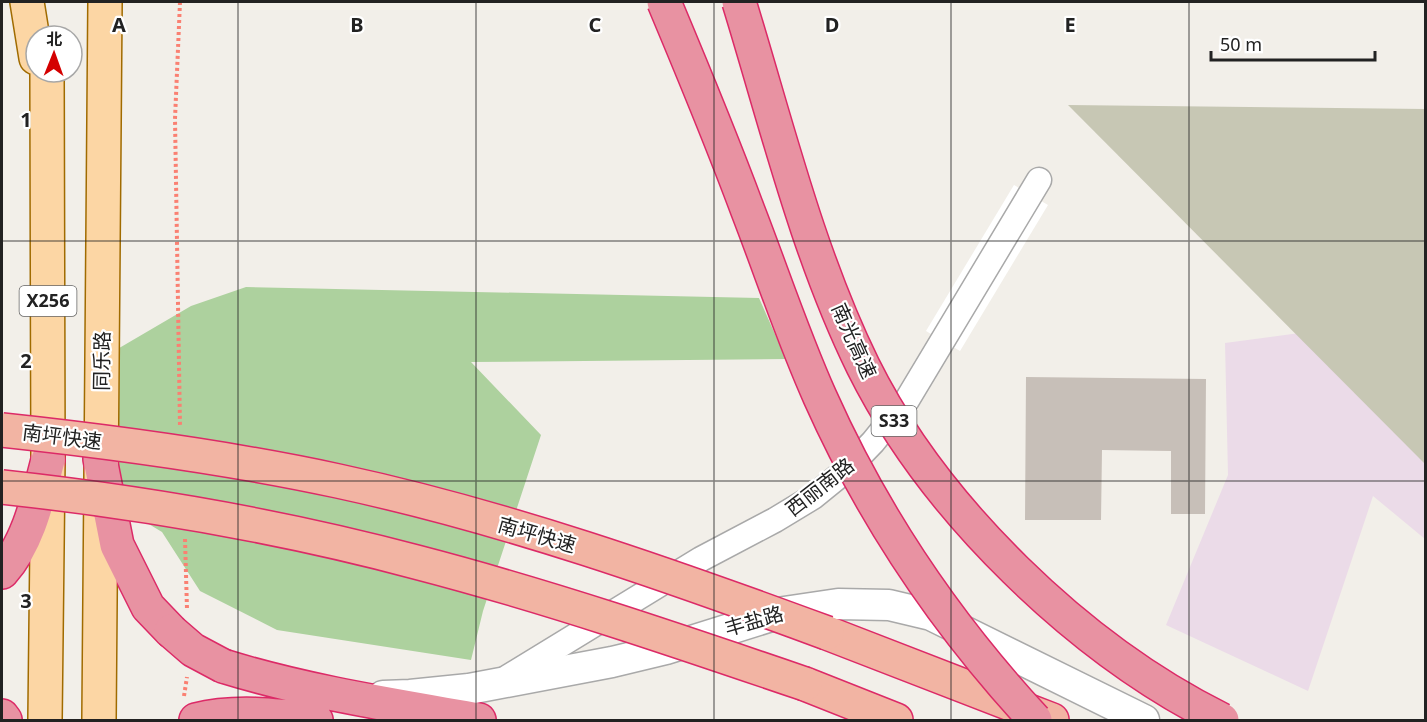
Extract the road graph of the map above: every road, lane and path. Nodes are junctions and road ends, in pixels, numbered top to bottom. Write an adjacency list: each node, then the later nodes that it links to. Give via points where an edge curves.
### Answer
1 (27, 2): 8 (main road)
2 (47, 2): 9 (main road)
3 (105, 2): 12 (main road, 同乐路)
4 (123, 2): 12 (main road, X256)
5 (180, 2): 15 (path, via 175,119)
6 (664, 2): 34 (highway, S33, bridge, via 820,398 867,491 909,560 959,630)
7 (739, 2): 37 (highway, 南光高速 / S33, bridge, via 816,250 863,366 893,419 965,514 1029,583 1142,675)
8 (31, 24)
9 (47, 24)
10 (40, 84): 13 (main road, X256)
11 (47, 84): 13 (main road)
12 (105, 141): 17 (main road, 同乐路 / X256)
13 (47, 142): 18 (main road, X256)
14 (1035, 187): 24 (street, 西丽南路, via 907,400 845,471 813,497 701,559)
15 (180, 426)
16 (2, 430): 35 (highway, 南坪快速, bridge, via 214,458 338,481 453,510 707,589)
17 (100, 459): 22 (highway, via 117,545 148,607); 30 (main road, 同乐路 / X256)
18 (48, 460): 21 (highway, via 37,504); 29 (main road, X256)
19 (2, 487): 33 (highway, bridge, via 190,513 415,561 643,629 805,684)
20 (185, 531): 22 (path)
21 (2, 572)
22 (179, 621): 25 (highway, bridge, via 193,650 223,666 267,680)
23 (187, 675): 26 (path)
24 (496, 684): 25 (street, 丰盐路, via 410,695); 36 (street, 丰盐路, via 666,649 783,612 838,604 889,605 930,615)
25 (345, 696): 32 (highway)
26 (197, 712): 31 (highway)
27 (2, 716): 28 (highway)
28 (5, 720)
29 (45, 720)
30 (99, 720)
31 (316, 720)
32 (478, 720)
33 (896, 720)
34 (1035, 720)
35 (1052, 720)
36 (1144, 720)
37 (1222, 720)

